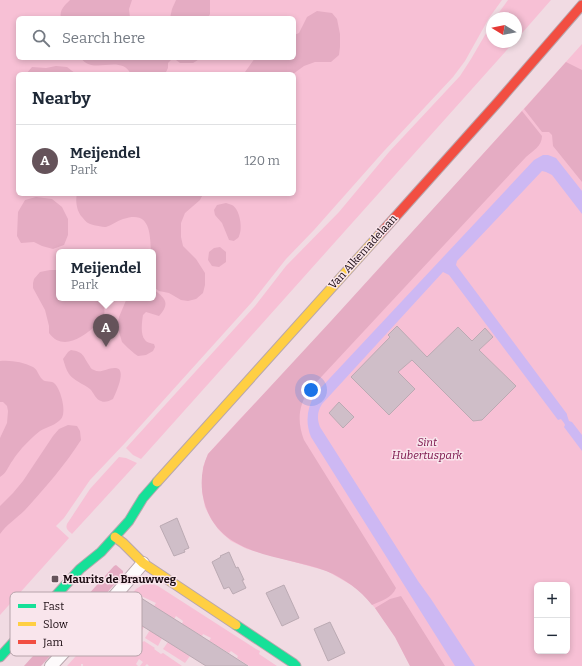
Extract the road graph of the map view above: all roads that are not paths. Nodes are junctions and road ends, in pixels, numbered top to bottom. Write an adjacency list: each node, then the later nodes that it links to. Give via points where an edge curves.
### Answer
1 (582, 5): 2 (main road, Van Alkemadelaan)
2 (143, 498): 3 (main road, Van Alkemadelaan); 4 (main road, Van Alkemadelaan, via 129,521)
3 (126, 510)
4 (115, 537): 6 (main road); 7 (main road, Van Alkemadelaan)
5 (90, 550): 7 (main road, Van Alkemadelaan)
6 (143, 563): 9 (street); 14 (main road)
7 (80, 568): 8 (main road, Van Alkemadelaan)
8 (58, 592)
9 (118, 592)
10 (10, 646): 12 (main road, Van Alkemadelaan)
11 (60, 656): 13 (street)
12 (0, 657)
13 (51, 666)
14 (296, 666)

